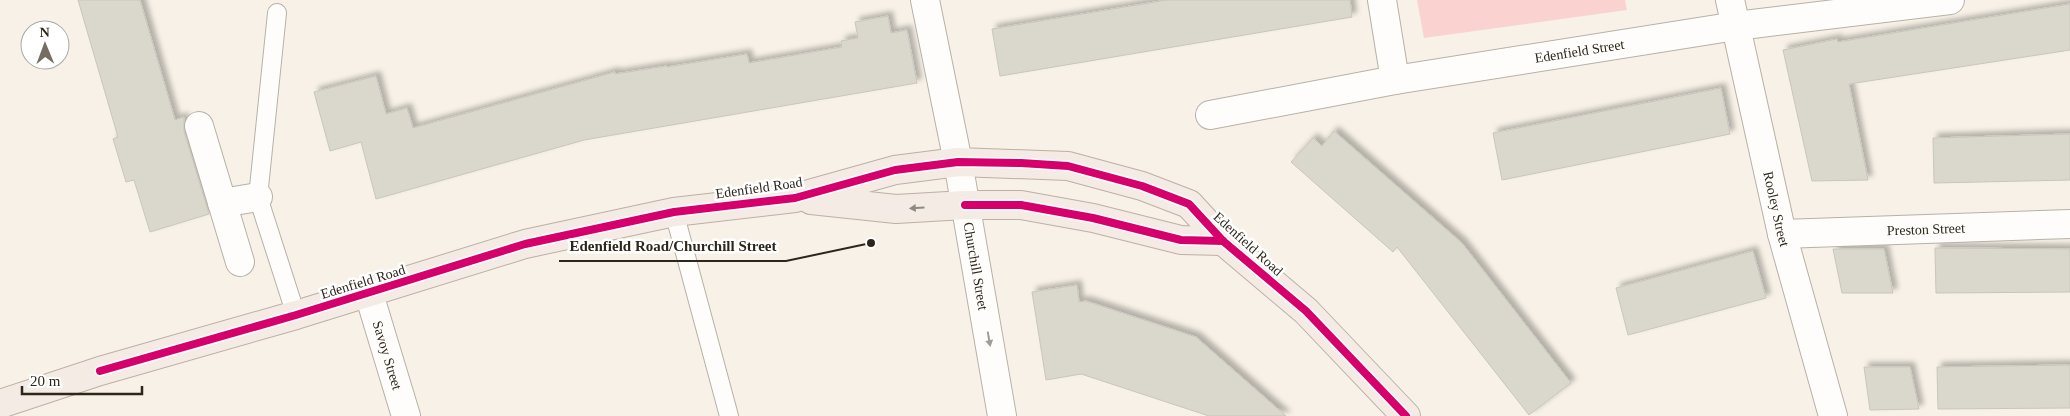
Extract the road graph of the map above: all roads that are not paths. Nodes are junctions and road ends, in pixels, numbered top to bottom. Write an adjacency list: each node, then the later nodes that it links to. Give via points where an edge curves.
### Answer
1 (925, 0): 10 (street, Churchill Street)
2 (1382, 0): 7 (street)
3 (1730, 0): 6 (street, Rooley Street)
4 (1950, 0): 6 (street, Edenfield Street)
5 (277, 13): 11 (lane)
6 (1736, 26): 7 (street, Edenfield Street); 17 (street, Rooley Street)
7 (1395, 80): 8 (street, Edenfield Street)
8 (1210, 115)
9 (199, 126): 13 (street)
10 (958, 162): 12 (main road, Edenfield Road, via 895,170); 14 (street, Churchill Street); 18 (main road, Edenfield Road, via 1068,166 1142,186 1189,204)
11 (258, 197): 13 (street); 21 (lane)
12 (795, 198): 14 (main road, one-way to 12, via 896,209); 15 (main road, Edenfield Road)
13 (222, 203): 19 (street)
14 (965, 205): 18 (main road, via 1021,206 1093,218 1181,240); 25 (street, Churchill Street, one-way to 25)
15 (674, 212): 20 (main road, Edenfield Road, via 525,244); 24 (lane)
16 (2070, 224): 17 (street, Preston Street)
17 (1782, 234): 27 (street, Rooley Street)
18 (1223, 241): 26 (main road, Edenfield Road, via 1306,311)
19 (240, 262)
20 (368, 294): 21 (main road, Edenfield Road); 23 (street, Savoy Street)
21 (296, 316): 22 (main road, Edenfield Road, via 100,371)
22 (0, 404)
23 (406, 416)
24 (729, 416)
25 (1002, 416)
26 (1406, 416)
27 (1833, 416)

